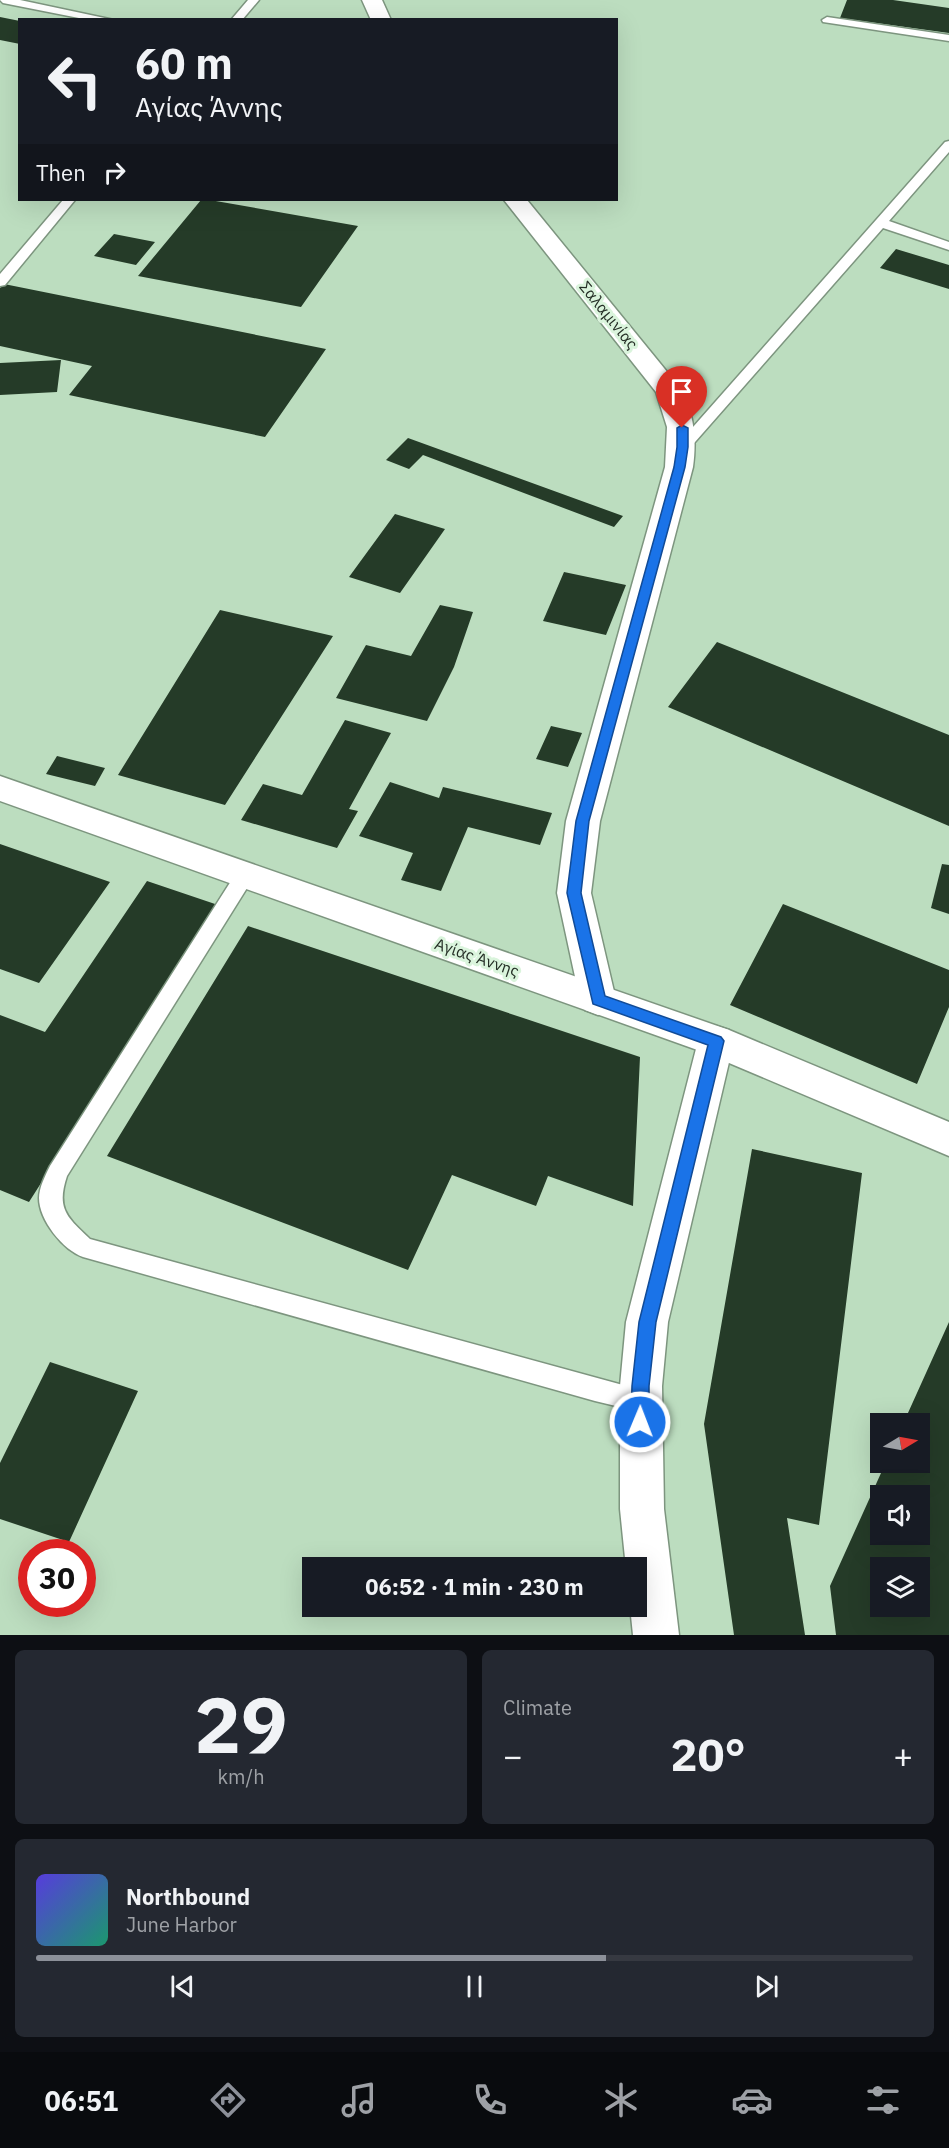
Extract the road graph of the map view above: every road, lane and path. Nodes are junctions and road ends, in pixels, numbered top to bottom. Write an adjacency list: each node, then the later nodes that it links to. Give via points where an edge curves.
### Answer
1 (3, 0): 4 (lane)
2 (254, 0): 5 (lane)
3 (372, 0): 6 (street)
4 (98, 18)
5 (238, 18)
6 (380, 18)
7 (827, 20): 8 (lane)
8 (949, 38)
9 (949, 145): 12 (lane)
10 (68, 201): 14 (lane)
11 (516, 201): 15 (street, Σαλαμινίας, via 668,390 678,408)
12 (881, 223): 13 (lane); 15 (lane)
13 (949, 246)
14 (0, 282)
15 (683, 447): 18 (street, Σαλαμινίας, via 583,821 574,893)
16 (0, 788): 17 (street, Αγίας Άννης)
17 (245, 875): 18 (street, Αγίας Άννης); 21 (lane, via 57,1173 50,1195 52,1209 63,1225 82,1247)
18 (598, 1000): 19 (street, Αγίας Άννης)
19 (716, 1041): 20 (street, Αγίας Άννης); 21 (street, via 647,1322)
20 (949, 1139)
21 (641, 1401): 22 (street, via 642,1509)
22 (656, 1635)

